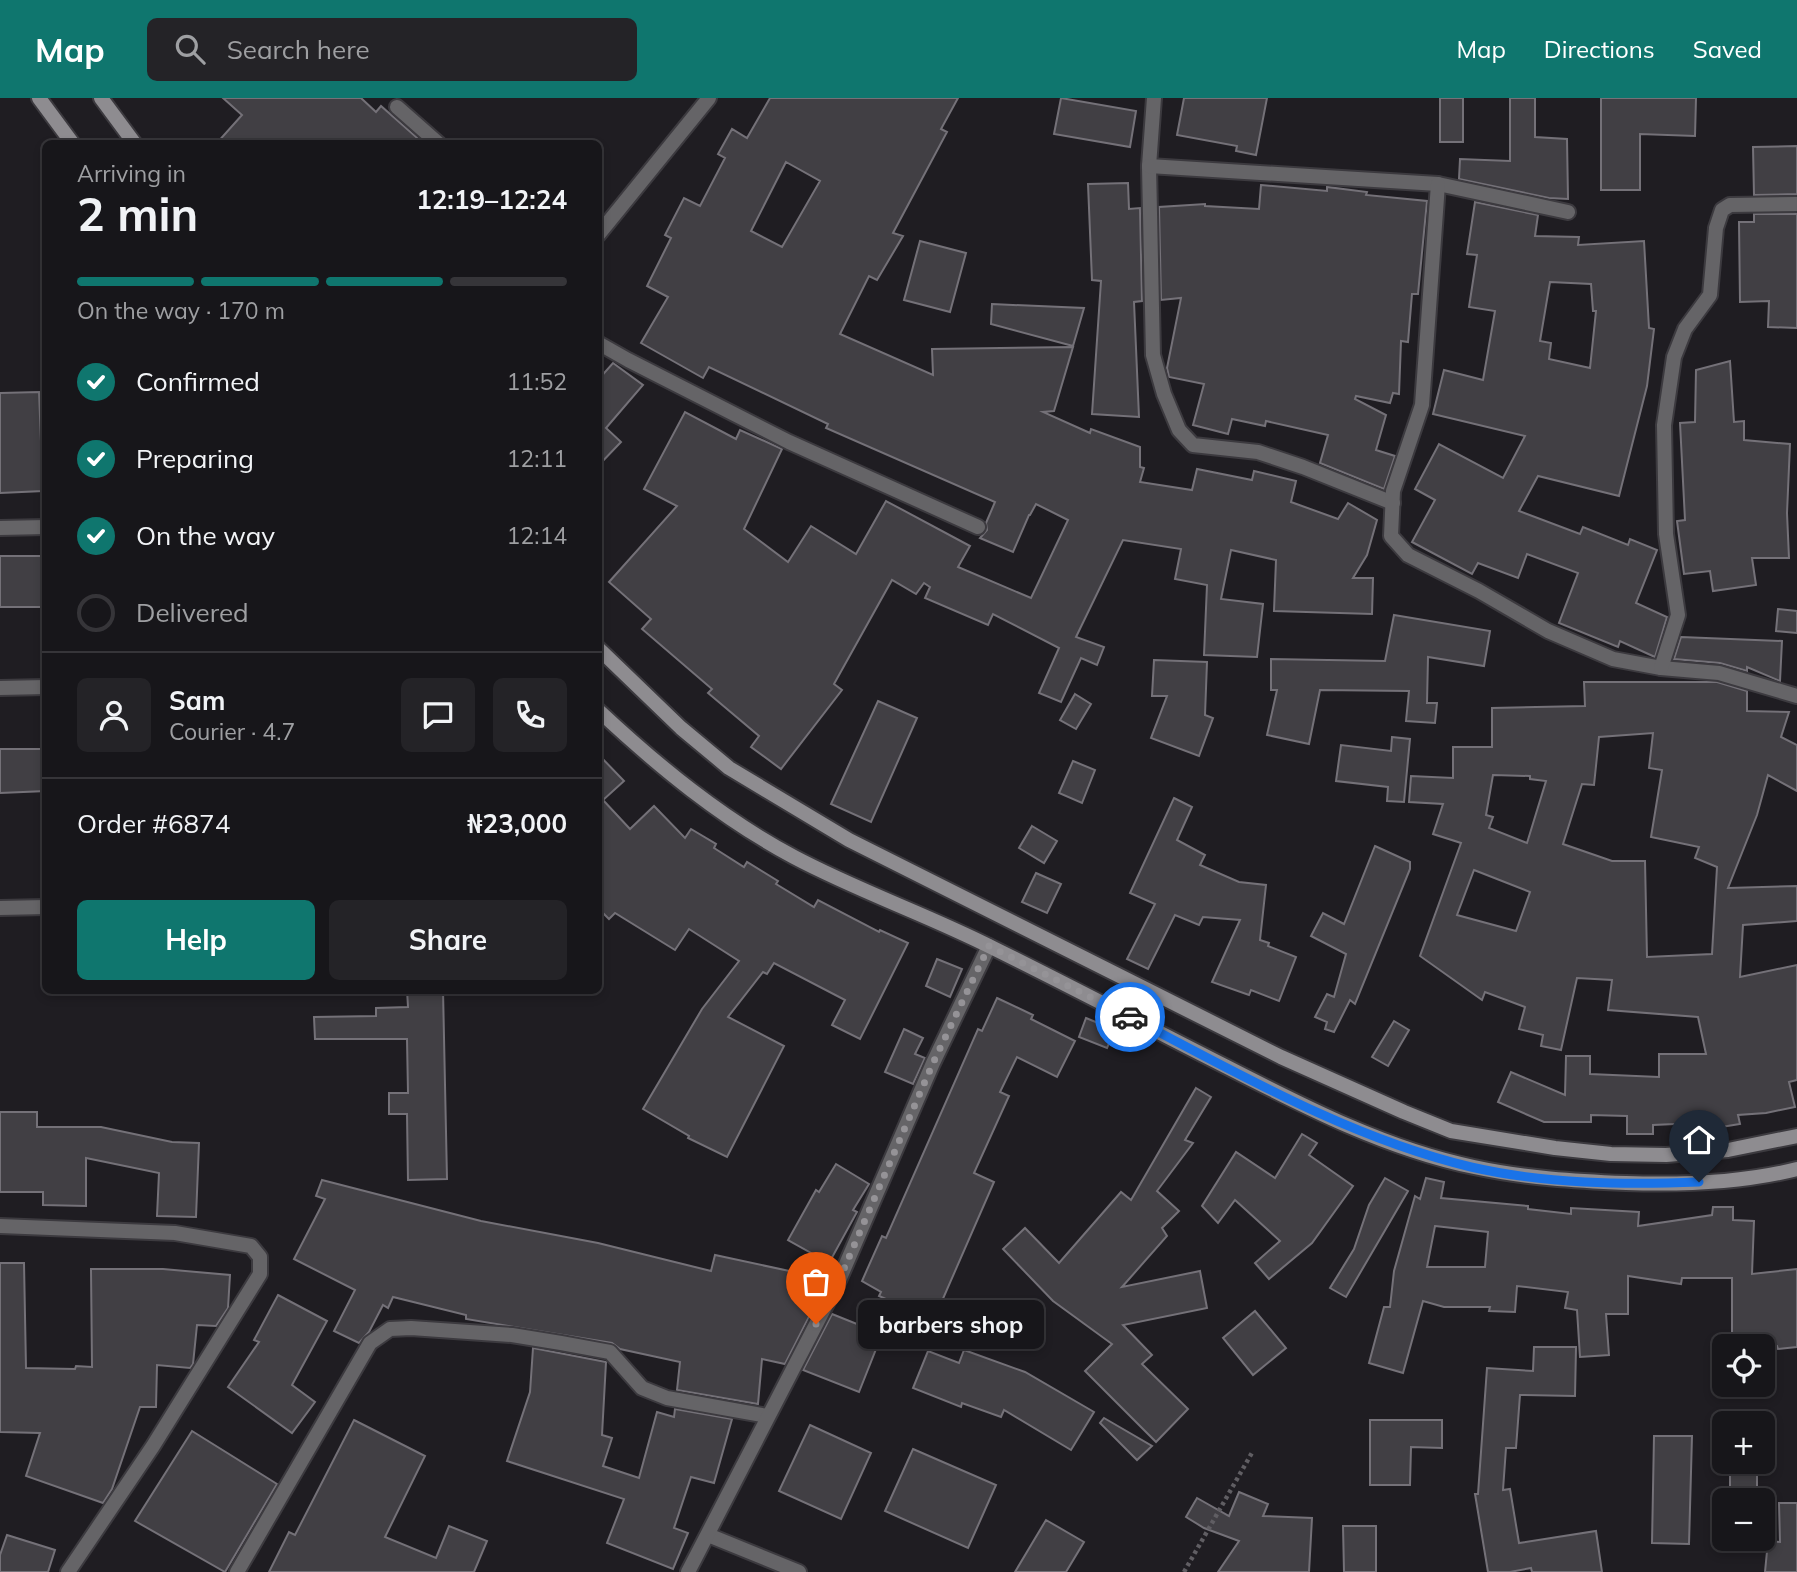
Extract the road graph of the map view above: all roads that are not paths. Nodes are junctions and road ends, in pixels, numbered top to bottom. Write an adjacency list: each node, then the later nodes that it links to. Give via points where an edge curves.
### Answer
1 (39, 98): 6 (main road)
2 (101, 98): 7 (main road)
3 (709, 98): 13 (street)
4 (1154, 98): 9 (street)
5 (397, 107): 8 (street)
6 (70, 140)
7 (132, 140)
8 (434, 140)
9 (1149, 166): 10 (street); 15 (street, via 1153,355 1179,430 1194,445 1258,452)
10 (1438, 184): 12 (street); 15 (street, via 1422,405)
11 (1797, 204): 20 (street, via 1730,205 1722,210 1710,295 1685,330 1674,356 1664,439 1666,534 1678,615)
12 (1569, 212)
13 (602, 230)
14 (602, 345): 17 (street, via 789,442)
15 (1393, 503): 20 (street, via 1391,536 1408,555 1548,631 1613,659)
16 (42, 527): 18 (street)
17 (978, 527)
18 (0, 528)
19 (602, 652): 28 (main road, via 729,768 838,833 1281,1057 1404,1112 1464,1133 1611,1154 1728,1150)
20 (1661, 668): 23 (street, via 1719,673)
21 (42, 687): 22 (street)
22 (0, 688)
23 (1797, 696)
24 (602, 714): 27 (main road, via 645,754 740,825 795,858)
25 (42, 907): 26 (street)
26 (0, 908)
27 (989, 946): 29 (main road, via 1300,1105 1418,1152 1472,1167 1531,1177 1656,1184 1721,1182); 31 (street, via 840,1278)
28 (1797, 1136)
29 (1797, 1169)
30 (0, 1226): 33 (street, via 175,1233 251,1246 260,1257 260,1274)
31 (767, 1416): 32 (street); 34 (street, via 667,1398 642,1388 610,1352 512,1335 390,1329 370,1343)
32 (708, 1535): 35 (street); 36 (street)
33 (68, 1572)
34 (237, 1572)
35 (688, 1572)
36 (799, 1572)

